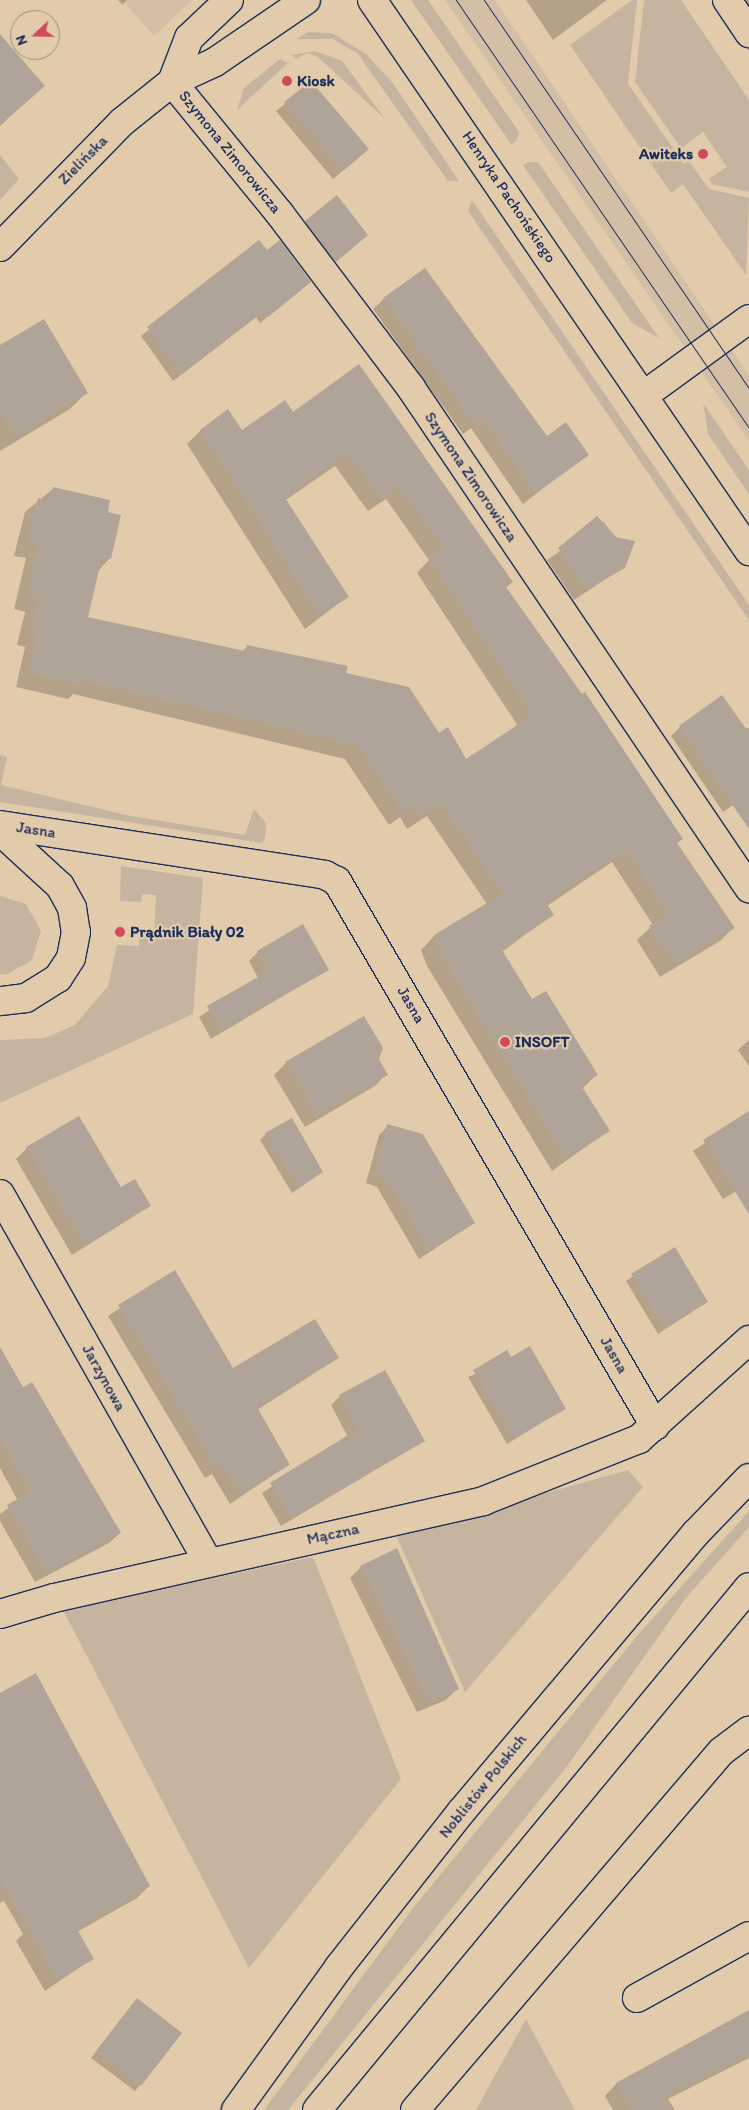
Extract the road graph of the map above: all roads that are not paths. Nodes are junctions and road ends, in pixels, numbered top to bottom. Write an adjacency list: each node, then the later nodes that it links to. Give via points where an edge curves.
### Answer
1 (229, 0): 6 (street, via 189,38)
2 (306, 0): 6 (street, Zielińska, via 215,62)
3 (372, 0): 9 (street, Henryka Pachońskiego)
4 (726, 0): 5 (street)
5 (749, 33)
6 (172, 82): 7 (street, Zielińska, via 122,122); 13 (street, Szymona Zimorowicza, via 280,214 411,388)
7 (0, 247)
8 (749, 319): 9 (street)
9 (643, 396): 10 (street, Henryka Pachońskiego)
10 (749, 551)
11 (0, 825): 17 (street, Jasna, via 325,875 337,881)
12 (0, 831): 14 (street, via 60,886 72,908 76,932 71,958 58,978 26,998)
13 (749, 888)
14 (0, 1001)
15 (0, 1194): 19 (street, Jarzynowa)
16 (749, 1340): 17 (street, Mączna)
17 (655, 1426): 19 (street, Mączna, via 640,1439 483,1501)
18 (749, 1478): 25 (street, Noblistów Polskich, via 690,1541 461,1812 339,1967)
19 (208, 1562): 21 (street, Mączna)
20 (749, 1587): 26 (street)
21 (0, 1614)
22 (749, 1731): 27 (street, via 722,1752 676,1804)
23 (749, 1936): 24 (street)
24 (637, 1998)
25 (236, 2110)
26 (316, 2110)
27 (415, 2110)

